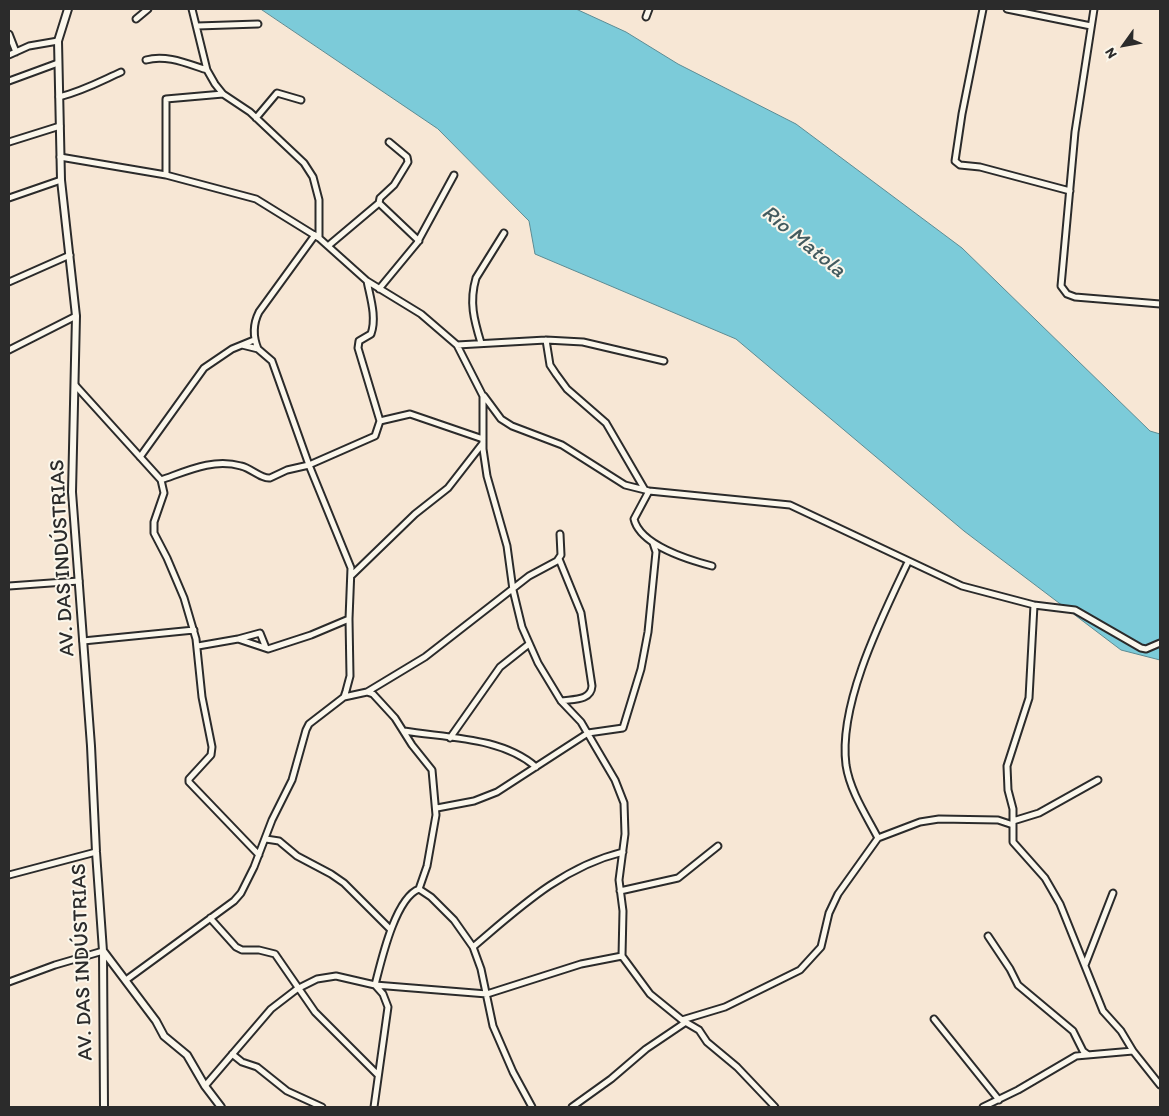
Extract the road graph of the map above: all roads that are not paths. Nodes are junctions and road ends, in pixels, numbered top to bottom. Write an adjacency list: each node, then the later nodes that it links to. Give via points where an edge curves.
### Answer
1 (68, 9): 14 (street, AV. DAS INDÚSTRIAS)
2 (148, 9): 9 (street)
3 (192, 9): 11 (street)
4 (650, 9): 8 (street)
5 (982, 9): 33 (street, via 956,161 960,165)
6 (1007, 9): 12 (street)
7 (1094, 9): 12 (street)
8 (646, 17)
9 (136, 19)
10 (258, 24): 11 (street)
11 (197, 26): 19 (street)
12 (1091, 26): 33 (street)
13 (9, 34): 15 (street)
14 (58, 41): 15 (street, via 29,46); 18 (street, AV. DAS INDÚSTRIAS)
15 (16, 52): 16 (street)
16 (9, 55)
17 (146, 60): 19 (street, via 159,58)
18 (58, 63): 21 (street); 23 (street, AV. DAS INDÚSTRIAS)
19 (207, 70): 22 (street)
20 (121, 72): 23 (street, via 84,90)
21 (9, 81)
22 (223, 94): 25 (street); 30 (street, via 166,99)
23 (59, 97): 26 (street, AV. DAS INDÚSTRIAS)
24 (301, 100): 25 (street, via 277,92)
25 (256, 118): 37 (street, via 304,163 313,177 319,200)
26 (60, 126): 27 (street); 29 (street, AV. DAS INDÚSTRIAS)
27 (9, 142)
28 (389, 142): 35 (street, via 407,157 408,162 394,185 380,198)
29 (60, 157): 30 (street); 32 (street, AV. DAS INDÚSTRIAS)
30 (166, 175): 37 (street, via 256,199)
31 (454, 175): 38 (street)
32 (61, 180): 34 (street); 40 (street, AV. DAS INDÚSTRIAS)
33 (1070, 191): 44 (street, via 1063,290 1075,297)
34 (9, 198)
35 (379, 204): 38 (street); 39 (street)
36 (504, 233): 48 (street, via 476,278 474,287 472,311)
37 (317, 236): 39 (street); 46 (street, via 259,312 255,320)
38 (419, 241): 43 (street)
39 (328, 246): 41 (street)
40 (70, 255): 42 (street); 45 (street, AV. DAS INDÚSTRIAS)
41 (367, 281): 43 (street); 56 (street, via 373,328 371,334 359,341 358,348)
42 (9, 282)
43 (379, 289): 50 (street, via 421,314)
44 (1160, 304)
45 (76, 316): 52 (street); 54 (street, AV. DAS INDÚSTRIAS)
46 (254, 340): 49 (street); 51 (street)
47 (546, 340): 48 (street); 53 (street, via 589,342); 61 (street, via 550,365 556,374 567,389 606,424)
48 (481, 343): 50 (street)
49 (242, 345): 51 (street); 58 (street, via 223,354 201,371)
50 (457, 345): 55 (street)
51 (258, 349): 59 (street, via 272,361)
52 (9, 350)
53 (664, 361)
54 (75, 385): 58 (street); 68 (street, AV. DAS INDÚSTRIAS, via 72,492)
55 (484, 396): 57 (street); 61 (street, via 501,419 512,426 562,445 617,480)
56 (380, 421): 57 (street, via 408,414); 59 (street, via 375,436)
57 (483, 441): 67 (street, via 448,488 415,514); 70 (street, via 487,476 507,546)
58 (140, 457): 60 (street)
59 (309, 465): 60 (street, via 268,478 244,466 222,462); 67 (street)
60 (161, 480): 73 (street, via 164,493 154,522 154,533 181,590)
61 (647, 490): 63 (street, via 634,519); 65 (street, via 790,505)
62 (560, 534): 64 (street)
63 (654, 543): 66 (street, via 680,556); 84 (street, via 656,552 648,632 625,725 619,730)
64 (559, 559): 70 (street, via 529,576); 82 (street, via 581,613 592,686 586,697)
65 (908, 562): 71 (street, via 962,586); 91 (street, via 856,687 845,740 850,782)
66 (712, 566)
67 (352, 575): 72 (street)
68 (79, 581): 69 (street); 75 (street, AV. DAS INDÚSTRIAS)
69 (9, 586)
70 (513, 590): 77 (street); 80 (street, via 425,657)
71 (1034, 605): 76 (street, via 1075,610 1141,648); 89 (street, via 1029,698 1007,766)
72 (349, 618): 79 (street, via 311,635); 81 (street, via 350,676)
73 (194, 630): 75 (street); 78 (street)
74 (238, 639): 78 (street); 79 (street); 79 (street, via 260,633)
75 (83, 641): 93 (street, AV. DAS INDÚSTRIAS)
76 (1160, 643)
77 (529, 644): 82 (street); 85 (street, via 500,667)
78 (198, 646): 95 (street, via 197,662 212,751 189,782)
79 (266, 649)
80 (367, 692): 81 (street); 83 (street, via 381,702)
81 (344, 697): 90 (street, via 309,724 292,780)
82 (561, 701): 84 (street)
83 (404, 731): 85 (street); 88 (street, via 432,770)
84 (588, 734): 86 (street); 94 (street, via 615,780 624,803 626,820)
85 (450, 738): 86 (street, via 511,751)
86 (536, 767): 88 (street, via 497,792 474,801)
87 (1098, 780): 89 (street, via 1039,813)
88 (437, 808): 97 (street, via 427,866)
89 (1013, 823): 91 (street, via 940,819 920,822); 106 (street, via 1013,842 1048,882)
90 (266, 838): 95 (street); 101 (street, via 279,842 344,883)
91 (878, 838): 113 (street, via 838,894 829,913 821,946 800,970 725,1007)
92 (718, 846): 98 (street, via 678,878)
93 (96, 852): 96 (street); 104 (street, AV. DAS INDÚSTRIAS)
94 (622, 852): 98 (street); 103 (street, via 581,866 550,884)
95 (259, 855): 100 (street, via 241,893)
96 (9, 874)
97 (419, 889): 101 (street, via 412,894); 103 (street, via 454,920)
98 (620, 891): 105 (street)
99 (1113, 893): 106 (street)
100 (210, 918): 107 (street); 110 (street, via 236,947 275,954)
101 (390, 929): 109 (street)
102 (988, 936): 116 (street, via 1018,985 1073,1031)
103 (473, 947): 111 (street)
104 (103, 951): 107 (street); 108 (street); 121 (street, AV. DAS INDÚSTRIAS)
105 (622, 956): 111 (street, via 582,964); 113 (street, via 650,994)
106 (1085, 964): 114 (street, via 1103,1011)
107 (126, 980): 119 (street, via 164,1036 187,1056)
108 (9, 982)
109 (375, 985): 110 (street, via 348,978 326,977); 111 (street); 117 (street, via 388,1007)
110 (297, 989): 115 (street, via 259,1022); 117 (street, via 315,1012)
111 (487, 994): 125 (street, via 496,1034)
112 (934, 1019): 120 (street)
113 (684, 1021): 126 (street); 127 (street, via 699,1030 707,1042 737,1067)
114 (1133, 1051): 116 (street); 118 (street)
115 (232, 1054): 119 (street); 123 (street, via 257,1067 287,1091)
116 (1087, 1054): 120 (street, via 1065,1062)
117 (378, 1075): 124 (street)
118 (1160, 1085)
119 (205, 1086): 122 (street)
120 (999, 1100): 128 (street)
121 (104, 1107)
122 (221, 1107)
123 (322, 1107)
124 (374, 1107)
125 (532, 1107)
126 (572, 1107)
127 (775, 1107)
128 (982, 1107)

